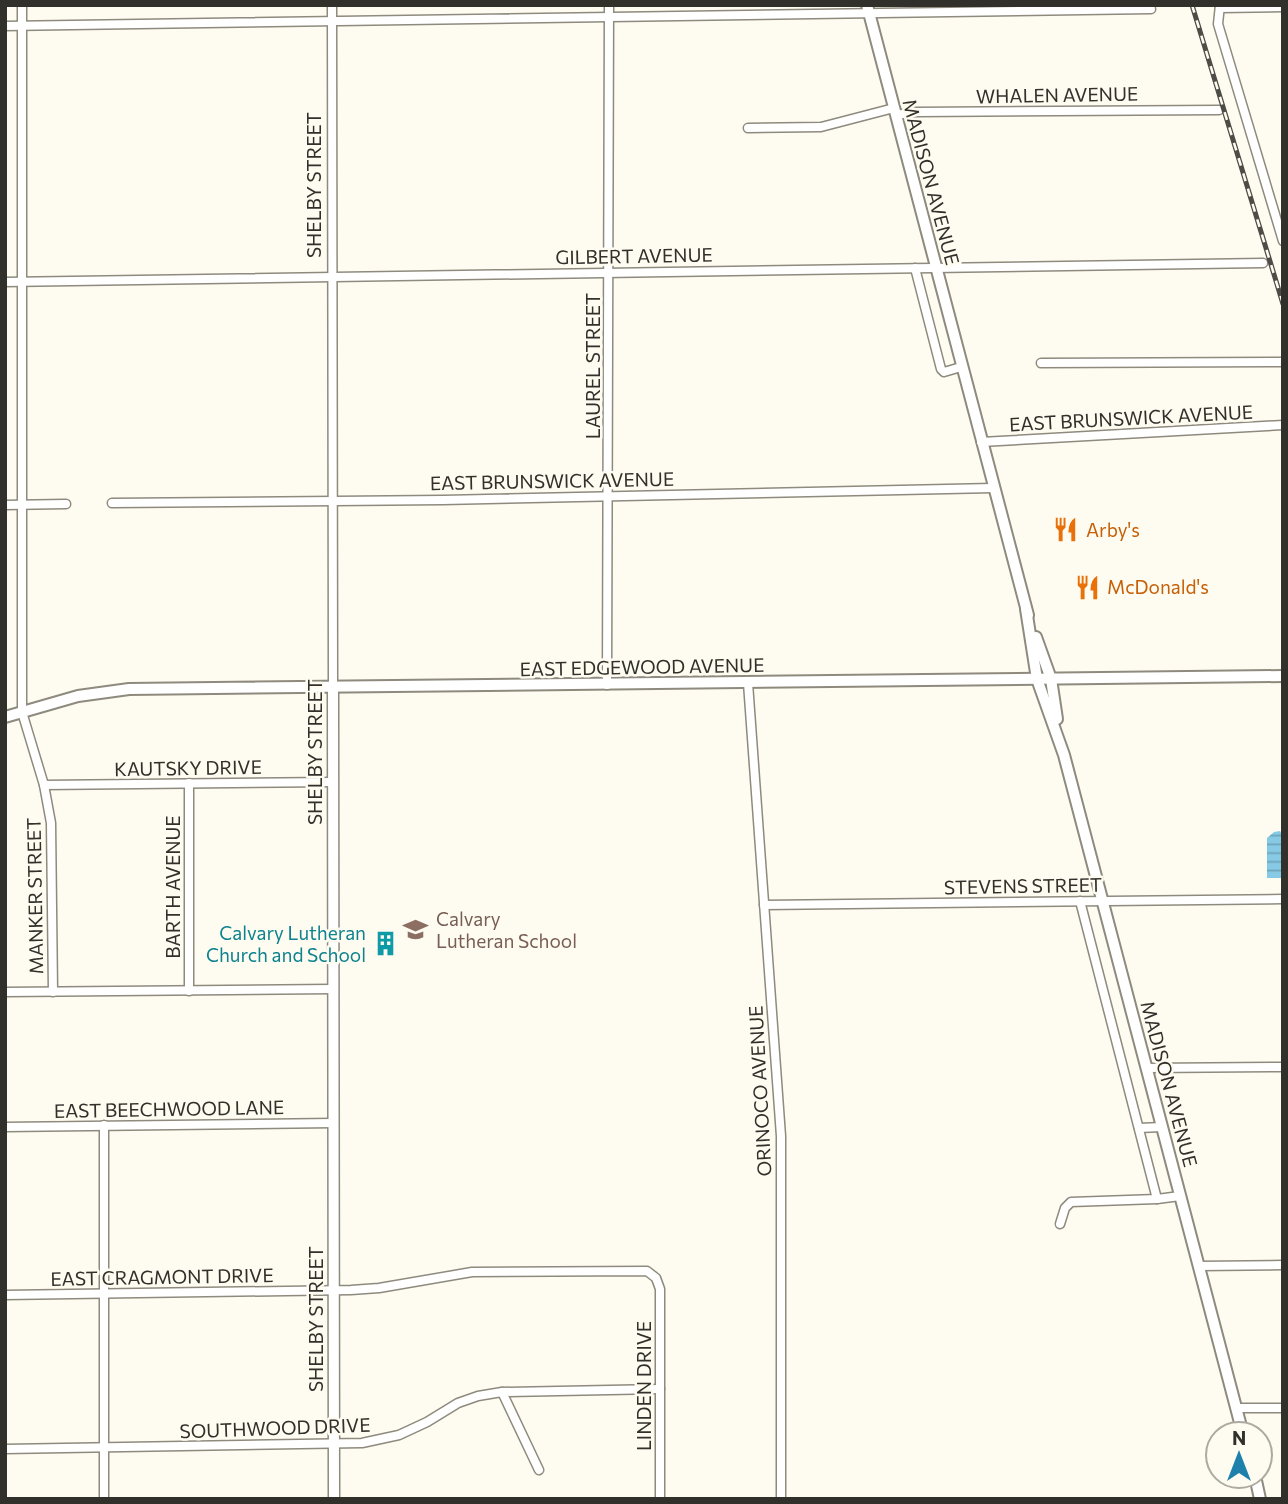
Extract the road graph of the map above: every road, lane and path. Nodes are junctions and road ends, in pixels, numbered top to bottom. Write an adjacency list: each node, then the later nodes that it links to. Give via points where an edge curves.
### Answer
1 (22, 5): 12 (street, MANKER STREET)
2 (332, 5): 10 (street, SHELBY STREET)
3 (609, 5): 9 (street, LAUREL STREET)
4 (1283, 6): 5 (street)
5 (1220, 7): 16 (street, via 1218,24)
6 (1048, 8): 7 (street); 8 (street)
7 (868, 9): 9 (street); 14 (main road, MADISON AVENUE)
8 (1152, 9)
9 (609, 18): 10 (street); 20 (street, LAUREL STREET)
10 (332, 22): 12 (street); 21 (street, SHELBY STREET)
11 (5, 26): 12 (street)
12 (22, 26): 23 (street, MANKER STREET)
13 (1219, 110): 14 (street, WHALEN AVENUE)
14 (895, 112): 15 (street, WHALEN AVENUE, via 821,127); 19 (main road, MADISON AVENUE)
15 (748, 128)
16 (1283, 241)
17 (1263, 263): 19 (street, GILBERT AVENUE)
18 (915, 268): 19 (street, GILBERT AVENUE); 20 (street, GILBERT AVENUE); 26 (street, MADISON AVENUE, via 941,369)
19 (935, 268): 26 (main road, MADISON AVENUE)
20 (609, 272): 21 (street, GILBERT AVENUE); 30 (street, LAUREL STREET)
21 (332, 278): 23 (street, GILBERT AVENUE); 31 (street, SHELBY STREET)
22 (5, 282): 23 (street, GILBERT AVENUE)
23 (22, 282): 33 (street, MANKER STREET)
24 (1283, 362): 25 (street)
25 (1041, 363)
26 (961, 367): 28 (main road, MADISON AVENUE)
27 (1283, 425): 28 (street, EAST BRUNSWICK AVENUE)
28 (981, 442): 29 (main road, MADISON AVENUE)
29 (993, 488): 30 (street, EAST BRUNSWICK AVENUE); 36 (main road, MADISON AVENUE)
30 (608, 495): 31 (street, EAST BRUNSWICK AVENUE); 41 (street, LAUREL STREET)
31 (332, 501): 32 (street, EAST BRUNSWICK AVENUE); 42 (street, SHELBY STREET)
32 (112, 503)
33 (23, 504): 34 (street); 35 (street); 43 (street, MANKER STREET)
34 (66, 504)
35 (5, 505)
36 (1026, 609): 38 (main road, MADISON AVENUE); 39 (main road, MADISON AVENUE)
37 (1283, 676): 39 (main road, EAST EDGEWOOD AVENUE)
38 (1037, 679): 39 (main road, EAST EDGEWOOD AVENUE); 40 (main road, EAST EDGEWOOD AVENUE); 45 (main road, MADISON AVENUE)
39 (1051, 679): 45 (main road, MADISON AVENUE)
40 (748, 683): 41 (main road, EAST EDGEWOOD AVENUE); 52 (street, ORINOCO AVENUE)
41 (607, 685): 42 (main road, EAST EDGEWOOD AVENUE)
42 (333, 688): 43 (main road, EAST EDGEWOOD AVENUE, via 118,690 78,695); 46 (street, SHELBY STREET)
43 (22, 712): 44 (main road, EAST EDGEWOOD AVENUE); 48 (street, MANKER STREET)
44 (5, 717)
45 (1060, 742): 50 (main road, MADISON AVENUE)
46 (333, 782): 47 (street, KAUTSKY DRIVE); 53 (street, SHELBY STREET)
47 (189, 783): 48 (street, KAUTSKY DRIVE); 54 (street, BARTH AVENUE)
48 (44, 785): 56 (street, MANKER STREET, via 53,852)
49 (1283, 899): 50 (street, STEVENS STREET)
50 (1102, 900): 51 (street, STEVENS STREET); 58 (main road, MADISON AVENUE)
51 (1080, 901): 52 (street, STEVENS STREET); 63 (street, MADISON AVENUE)
52 (764, 905): 85 (street, ORINOCO AVENUE, via 780,1136)
53 (333, 989): 54 (street); 59 (street, SHELBY STREET)
54 (189, 991): 56 (street)
55 (5, 992): 56 (street)
56 (53, 992)
57 (1283, 1067): 58 (street)
58 (1146, 1068): 62 (main road, MADISON AVENUE)
59 (334, 1123): 60 (street, EAST BEECHWOOD LANE); 70 (street, SHELBY STREET)
60 (104, 1125): 61 (street, EAST BEECHWOOD LANE); 71 (street)
61 (5, 1127)
62 (1162, 1127): 63 (street); 64 (main road, MADISON AVENUE)
63 (1139, 1128): 65 (street, MADISON AVENUE)
64 (1180, 1196): 65 (street); 68 (main road, MADISON AVENUE)
65 (1157, 1199): 66 (street, via 1071,1202)
66 (1060, 1224)
67 (1283, 1265): 68 (street)
68 (1199, 1266): 75 (main road, MADISON AVENUE)
69 (653, 1275): 70 (street, EAST CRAGMONT DRIVE, via 643,1271 465,1273 379,1288); 73 (street, LINDEN DRIVE, via 660,1289)
70 (332, 1290): 71 (street, EAST CRAGMONT DRIVE); 78 (street, SHELBY STREET)
71 (104, 1294): 72 (street, EAST CRAGMONT DRIVE); 79 (street)
72 (5, 1296)
73 (660, 1389): 74 (street, SOUTHWOOD DRIVE); 84 (street, LINDEN DRIVE)
74 (502, 1391): 78 (street, SOUTHWOOD DRIVE, via 465,1400 396,1436); 81 (street)
75 (1236, 1408): 76 (street); 77 (main road, MADISON AVENUE)
76 (1283, 1408)
77 (1239, 1420)
78 (333, 1444): 79 (street, SOUTHWOOD DRIVE); 83 (street, SHELBY STREET)
79 (104, 1447): 80 (street, SOUTHWOOD DRIVE); 82 (street)
80 (5, 1448)
81 (539, 1470)
82 (104, 1499)
83 (334, 1499)
84 (660, 1499)
85 (781, 1499)

